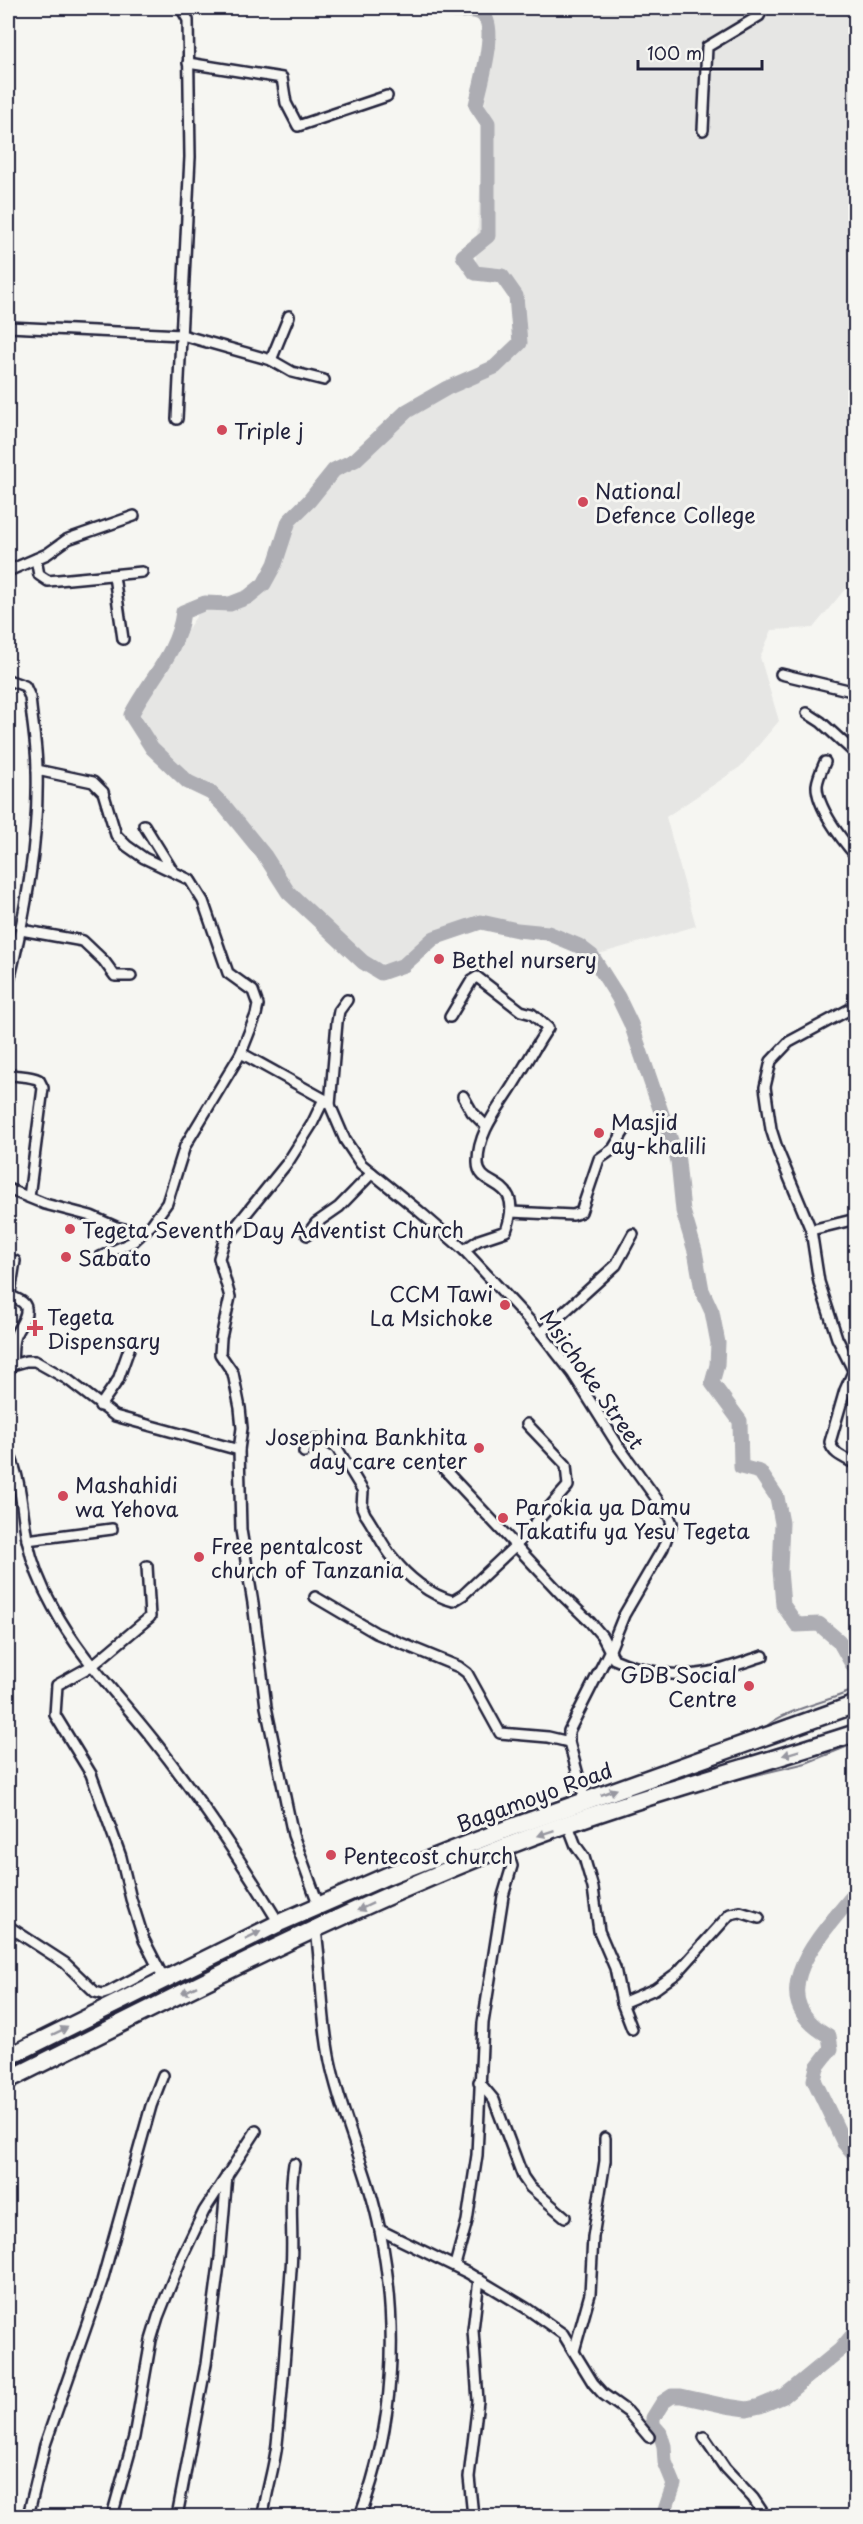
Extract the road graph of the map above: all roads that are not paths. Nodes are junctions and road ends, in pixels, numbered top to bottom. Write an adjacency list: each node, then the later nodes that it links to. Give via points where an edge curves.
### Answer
1 (181, 8): 3 (street, via 188,20)
2 (763, 8): 5 (street, via 759,16 707,47)
3 (188, 63): 4 (street, via 282,78 286,103 298,126); 8 (street, via 190,157)
4 (387, 96)
5 (703, 130)
6 (290, 316): 9 (street)
7 (8, 327): 8 (street)
8 (182, 335): 9 (street); 11 (street)
9 (271, 360): 10 (street, via 292,372)
10 (324, 380)
11 (177, 419)
12 (134, 516): 13 (street, via 68,539)
13 (36, 559): 14 (street); 16 (street, via 39,575 48,581)
14 (8, 572)
15 (142, 572): 16 (street)
16 (114, 576): 17 (street)
17 (123, 639)
18 (781, 674): 20 (street)
19 (8, 680): 24 (street, via 25,686 30,697)
20 (855, 692)
21 (807, 713): 22 (street)
22 (855, 754)
23 (825, 762): 26 (street, via 817,784 819,798)
24 (37, 770): 27 (street, via 93,782 103,792 116,835 144,858); 28 (street, via 32,864)
25 (144, 825): 27 (street)
26 (855, 856)
27 (172, 870): 35 (street, via 190,880 203,901 228,973 256,997 256,1015)
28 (21, 930): 29 (street, via 82,940 116,976); 30 (street)
29 (130, 976)
30 (8, 985)
31 (855, 995): 33 (street)
32 (347, 1000): 38 (street, via 339,1011)
33 (854, 1009): 46 (street, via 789,1042 771,1061 765,1087 778,1151)
34 (450, 1017): 39 (street, via 477,977 548,1028)
35 (241, 1053): 38 (street); 47 (street, via 185,1146 167,1203)
36 (8, 1074): 43 (street, via 32,1077 43,1088)
37 (463, 1095): 39 (street)
38 (327, 1102): 41 (street, Msichoke Street, via 353,1156); 59 (street, via 288,1162 220,1251 219,1264 230,1297 220,1354 233,1373 237,1388 242,1428)
39 (486, 1126): 44 (street, via 478,1164 485,1177 508,1195 513,1205)
40 (627, 1126): 44 (street, via 613,1149 599,1159 581,1212)
41 (372, 1173): 49 (street); 50 (street, Msichoke Street)
42 (8, 1189): 43 (street)
43 (30, 1197): 47 (street)
44 (511, 1212): 50 (street, via 506,1231)
45 (855, 1218): 46 (street)
46 (811, 1230): 56 (street, via 819,1282 837,1338)
47 (142, 1233): 51 (street)
48 (633, 1234): 53 (street, via 616,1265)
49 (307, 1235)
50 (464, 1250): 53 (street, Msichoke Street)
51 (100, 1257)
52 (15, 1261): 55 (street, via 10,1293 26,1307 14,1339)
53 (541, 1333): 69 (street, Msichoke Street, via 573,1374 672,1523)
54 (129, 1349): 57 (street, via 118,1380)
55 (10, 1369): 57 (street, via 35,1361 60,1374)
56 (854, 1374): 62 (street, via 845,1390 830,1442 836,1453)
57 (100, 1406): 59 (street, via 130,1422)
58 (527, 1424): 66 (street, via 566,1465 568,1486)
59 (239, 1450): 79 (street, via 241,1530 266,1707 292,1835)
60 (304, 1452): 66 (street, via 315,1439 338,1448 363,1491 365,1514 393,1558 439,1597 453,1601 463,1595)
61 (9, 1457): 65 (street, via 22,1494)
62 (855, 1464)
63 (444, 1469): 66 (street)
64 (112, 1529): 65 (street)
65 (27, 1540): 71 (street, via 37,1576 53,1608)
66 (516, 1545): 69 (street, via 590,1622)
67 (147, 1566): 71 (street, via 149,1621)
68 (315, 1597): 74 (street, via 400,1644 459,1667 467,1673 500,1733)
69 (609, 1652): 70 (street, via 622,1662 690,1675); 74 (street, Msichoke Street, via 569,1731)
70 (763, 1656)
71 (93, 1665): 81 (street, via 180,1775); 84 (street, via 57,1685 55,1715 91,1774 121,1857 134,1911)
72 (855, 1704): 75 (highway, Bagamoyo Road, one-way to 72)
73 (851, 1734): 76 (highway, Bagamoyo Road, one-way to 76)
74 (569, 1742): 75 (street)
75 (585, 1800): 76 (street); 79 (highway, Bagamoyo Road)
76 (590, 1818): 77 (highway, Bagamoyo Road)
77 (568, 1825): 78 (highway, Bagamoyo Road, one-way to 78); 85 (street, via 584,1857 599,1930 615,1968)
78 (506, 1847): 83 (highway, Bagamoyo Road, one-way to 83); 90 (street, via 512,1866 497,1930)
79 (319, 1906): 81 (highway, Bagamoyo Road)
80 (759, 1918): 85 (street, via 740,1912 730,1914 677,1973 655,1989)
81 (279, 1923): 84 (highway, Bagamoyo Road, one-way to 81)
82 (8, 1926): 84 (street, via 65,1963 95,1992 104,1994)
83 (316, 1930): 89 (highway, Bagamoyo Road, one-way to 89); 96 (street, via 330,2062)
84 (160, 1973): 87 (highway, Bagamoyo Road, one-way to 84)
85 (622, 2003): 86 (street)
86 (632, 2029)
87 (8, 2057)
88 (163, 2075): 102 (street, via 102,2282 45,2445)
89 (8, 2080)
90 (479, 2082): 95 (street, via 494,2100 523,2177); 97 (street, via 474,2177 465,2233)
91 (256, 2132): 94 (street)
92 (605, 2138): 99 (street, via 590,2294)
93 (294, 2164): 105 (street, via 282,2386 273,2472)
94 (227, 2175): 103 (street, via 189,2242 158,2317 134,2438); 104 (street, via 206,2364)
95 (565, 2217)
96 (380, 2230): 97 (street); 106 (street, via 392,2335 392,2375 384,2428)
97 (455, 2265): 98 (street)
98 (479, 2279): 99 (street, via 563,2334); 107 (street, via 473,2330 478,2401 469,2477)
99 (574, 2351): 100 (street, via 593,2383 628,2412)
100 (649, 2437)
101 (704, 2437): 108 (street)
102 (28, 2517)
103 (112, 2517)
104 (177, 2517)
105 (263, 2517)
106 (360, 2517)
107 (473, 2517)
108 (765, 2517)

